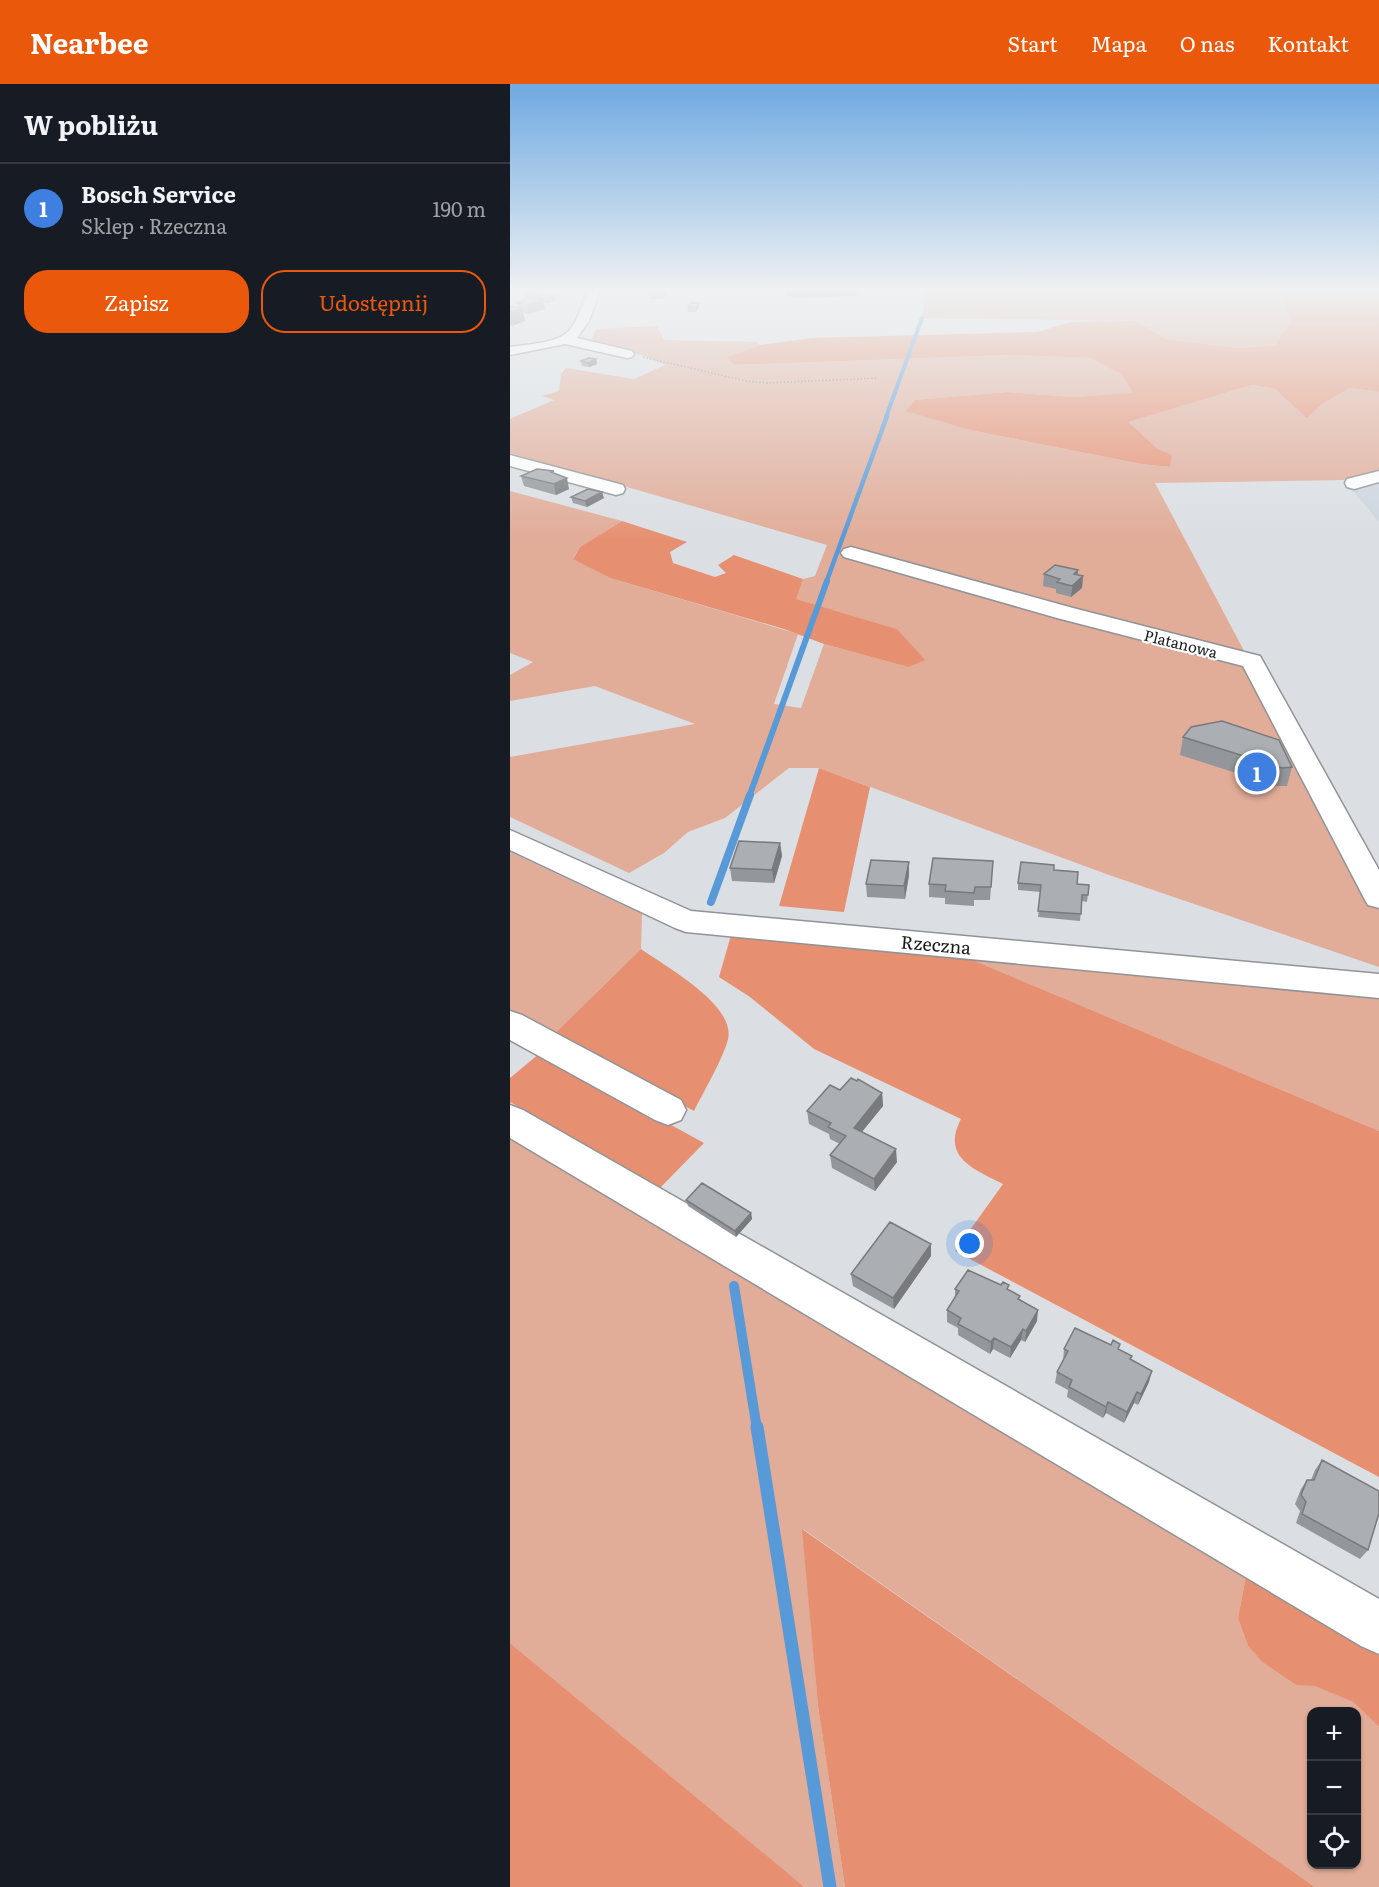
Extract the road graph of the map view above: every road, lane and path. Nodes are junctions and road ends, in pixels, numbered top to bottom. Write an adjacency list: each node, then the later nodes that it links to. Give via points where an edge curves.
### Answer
1 (707, 372): 2 (path, via 767,383)
2 (878, 378)
3 (510, 460): 6 (street)
4 (1379, 476): 5 (street)
5 (1354, 483)
6 (616, 489)
7 (851, 553): 9 (street, Platanowa, via 1252,661)
8 (510, 839): 10 (street, Rzeczna, via 686,921)
9 (1379, 898)
10 (1379, 986)
11 (510, 1024): 12 (street)
12 (668, 1110)
13 (510, 1120): 14 (street)
14 (1379, 1628)

